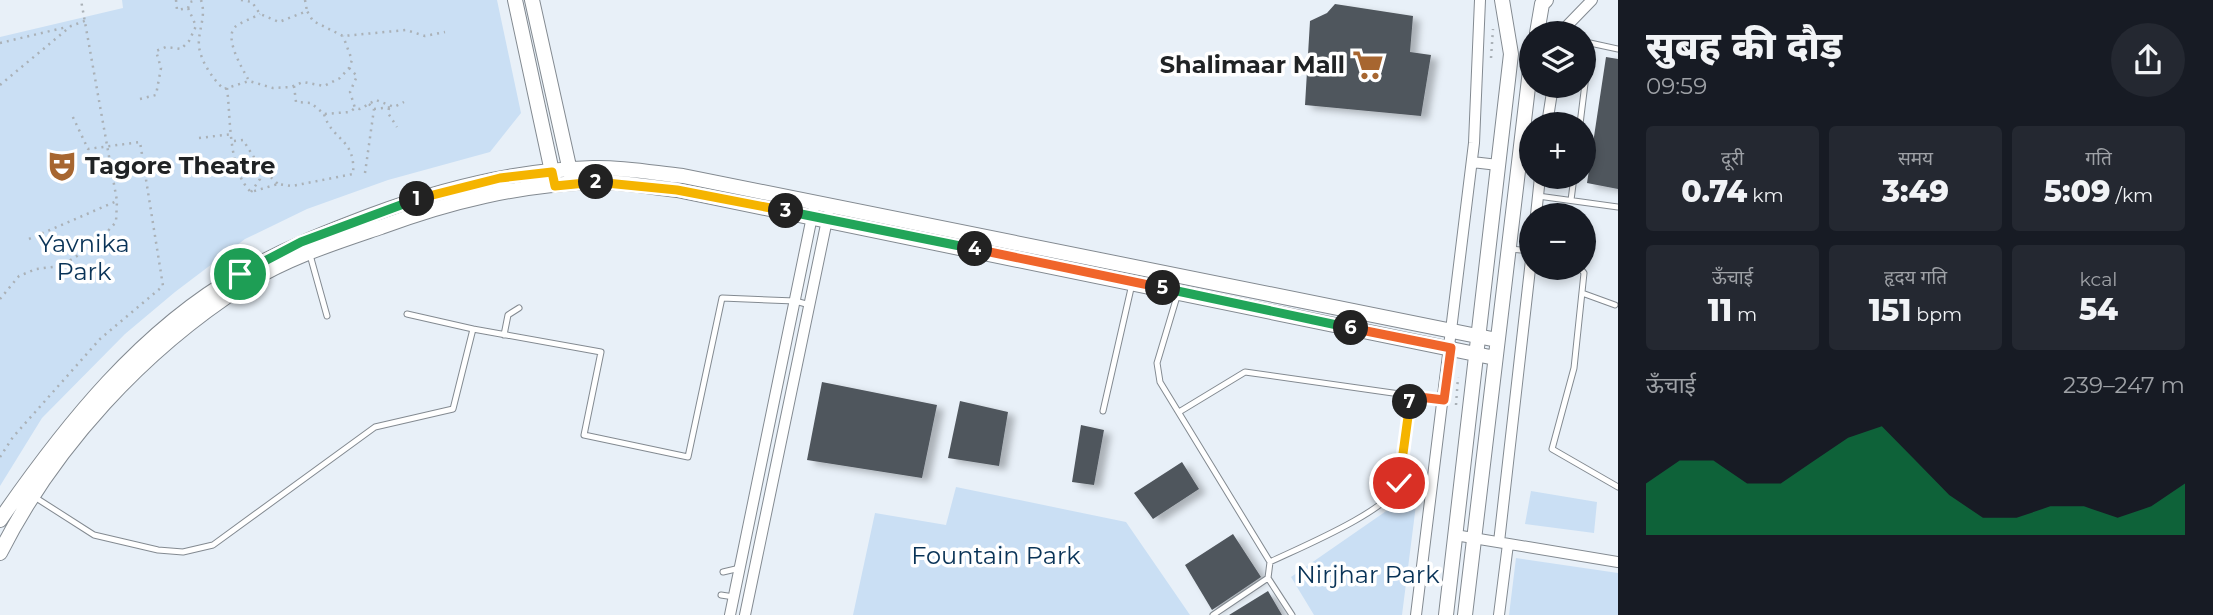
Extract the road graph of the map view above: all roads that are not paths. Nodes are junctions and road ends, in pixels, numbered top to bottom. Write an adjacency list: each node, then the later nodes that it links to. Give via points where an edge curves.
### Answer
1 (515, 0): 11 (street)
2 (532, 0): 10 (street)
3 (1480, 0): 14 (street)
4 (1502, 0): 15 (street, via 1511,54)
5 (1546, 0): 7 (street)
6 (1592, 0): 8 (street)
7 (1539, 21)
8 (1572, 21)
9 (1618, 49): 13 (lane, via 1590,43)
10 (546, 63): 11 (street); 16 (street)
11 (530, 66): 17 (street)
12 (1527, 98): 26 (street)
13 (1581, 112)
14 (1472, 162): 15 (street); 43 (street)
15 (1498, 165): 45 (street)
16 (571, 177): 17 (street); 24 (street, via 595,167 683,176)
17 (554, 179): 28 (street, via 418,213); 56 (street, via 500,178 415,200 301,242 240,274 183,313 110,380 46,454)
18 (1539, 189): 20 (street)
19 (1572, 189): 21 (lane)
20 (1538, 196): 21 (lane); 22 (street)
21 (1571, 200): 23 (lane)
22 (1537, 203)
23 (1618, 207)
24 (813, 209): 25 (street); 36 (street)
25 (829, 212): 29 (street); 33 (street); 37 (street)
26 (1508, 249): 27 (lane); 46 (street)
27 (1519, 250)
28 (309, 252): 41 (lane); 55 (street, via 246,284 188,324 116,391 53,464)
29 (1136, 267): 30 (street); 33 (lane)
30 (1181, 276): 34 (lane); 43 (street)
31 (1529, 280): 59 (street)
32 (1583, 280): 35 (lane)
33 (1132, 282): 34 (street); 52 (lane)
34 (1178, 292): 47 (street); 53 (lane, via 1157,363 1160,382)
35 (1582, 292): 38 (lane); 54 (lane, via 1574,368 1552,449)
36 (795, 301): 37 (lane); 44 (lane, via 722,298 688,457 584,435 601,352); 63 (street)
37 (810, 305): 69 (street)
38 (1615, 305)
39 (519, 307): 44 (lane, via 508,315)
40 (407, 314): 42 (lane)
41 (327, 316)
42 (473, 329): 44 (lane); 55 (lane, via 453,409 375,427 213,545 183,552 94,535)
43 (1453, 331): 45 (street); 47 (street)
44 (504, 335)
45 (1478, 336): 46 (street); 48 (street)
46 (1497, 340): 49 (street)
47 (1451, 348): 48 (street); 51 (street)
48 (1476, 354): 49 (street); 57 (street)
49 (1495, 358): 58 (street)
50 (1411, 396): 51 (lane); 53 (lane, via 1245,372); 61 (lane, via 1399,483 1389,497 1357,519)
51 (1444, 400): 72 (street)
52 (1103, 411)
53 (1179, 412): 61 (lane)
54 (1618, 486)
55 (33, 496): 60 (street)
56 (0, 520)
57 (1455, 535): 58 (street); 73 (street)
58 (1474, 538): 59 (street); 74 (street)
59 (1503, 543): 62 (street); 75 (street)
60 (0, 553)
61 (1270, 562): 65 (lane)
62 (1618, 562)
63 (740, 568): 64 (lane); 67 (street)
64 (723, 572)
65 (1268, 578): 70 (lane); 71 (lane)
66 (721, 594): 67 (lane)
67 (734, 597): 68 (street)
68 (730, 615)
69 (746, 615)
70 (1213, 615)
71 (1292, 615)
72 (1416, 615)
73 (1446, 615)
74 (1465, 615)
75 (1499, 615)

